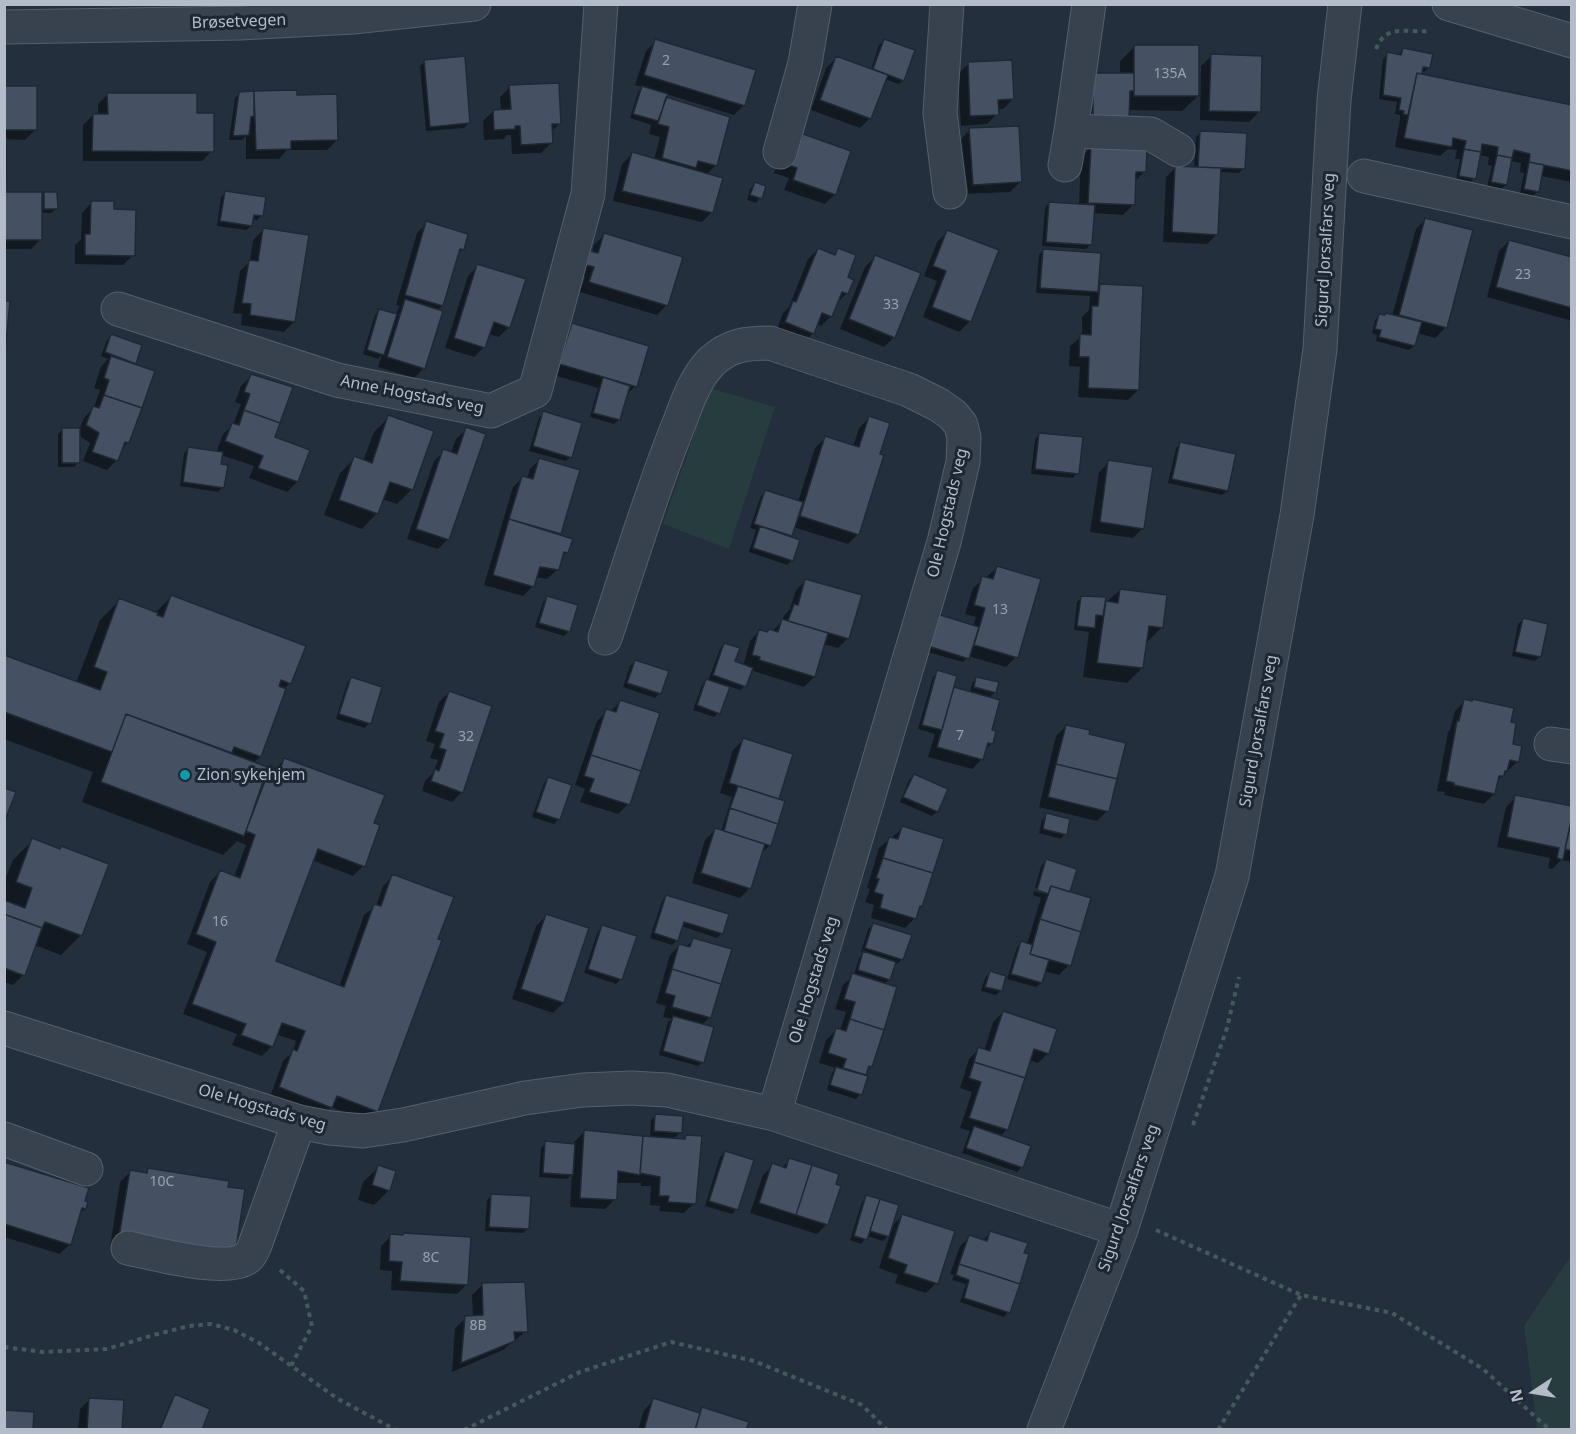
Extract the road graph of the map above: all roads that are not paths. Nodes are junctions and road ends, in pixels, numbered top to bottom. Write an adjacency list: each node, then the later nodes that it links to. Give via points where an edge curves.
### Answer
1 (474, 4): 8 (street, Brøsetvegen, via 352,17 240,23)
2 (601, 4): 17 (street, Anne Hogstads veg, via 588,194 535,391 491,411 338,380)
3 (815, 4): 12 (street, via 806,63)
4 (947, 4): 15 (street, via 940,113)
5 (1089, 4): 10 (street)
6 (1345, 4): 24 (street, Sigurd Jorsalfars veg, via 1334,100 1320,349 1277,632 1232,876)
7 (1440, 14): 9 (street)
8 (4, 27)
9 (1572, 40)
10 (1071, 131): 11 (street, via 1151,134); 13 (street)
11 (1178, 150)
12 (780, 152)
13 (1065, 165)
14 (1364, 176): 16 (street)
15 (950, 192)
16 (1572, 222)
17 (118, 309)
18 (605, 638): 20 (street, Ole Hogstads veg, via 667,452 696,381 727,351 745,343 770,343 909,390 954,415 961,425 963,462 944,542)
19 (4, 1029): 21 (street, Ole Hogstads veg)
20 (774, 1114): 21 (street, Ole Hogstads veg, via 667,1090 631,1088 525,1098 363,1131); 24 (street, Ole Hogstads veg)
21 (299, 1122): 25 (street, via 248,1257 233,1264 216,1265)
22 (4, 1139): 23 (street)
23 (86, 1169)
24 (1124, 1219): 26 (street, Sigurd Jorsalfars veg)
25 (128, 1248)
26 (1044, 1430)

